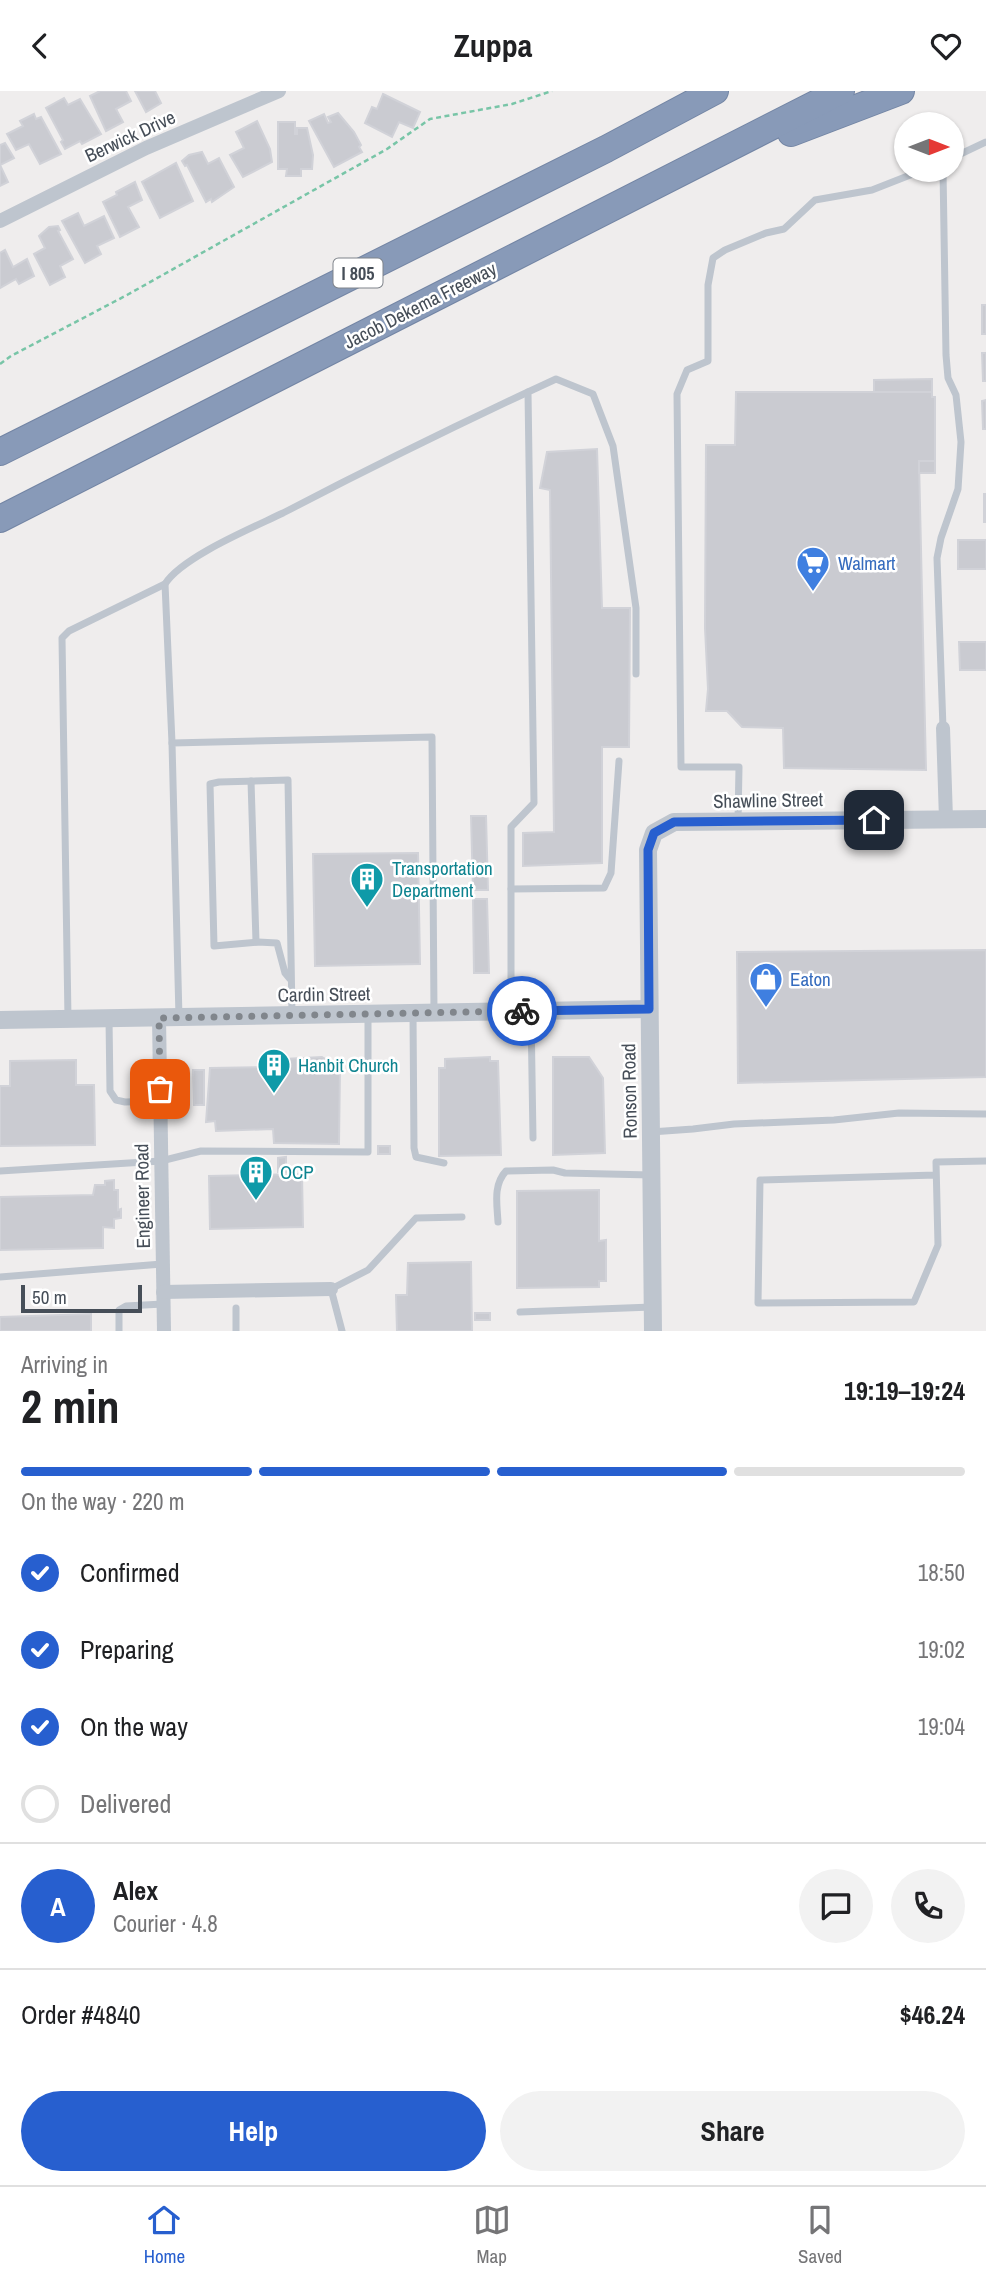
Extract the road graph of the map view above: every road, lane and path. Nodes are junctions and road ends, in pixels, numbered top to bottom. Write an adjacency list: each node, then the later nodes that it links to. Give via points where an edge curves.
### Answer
1 (279, 91): 11 (street, Berwick Drive, via 146,148)
2 (552, 91): 12 (path, via 512,104 430,119 387,149)
3 (715, 91): 14 (highway, I 805)
4 (841, 91): 8 (highway, Jacob Dekema Freeway)
5 (901, 91): 8 (highway)
6 (986, 142): 7 (lane)
7 (964, 152)
8 (670, 179): 15 (highway, Jacob Dekema Freeway)
9 (894, 181): 24 (lane, via 872,190 815,199 785,229 713,258 708,285 708,361 687,370 677,394 681,767 739,767)
10 (943, 182): 18 (lane, via 946,355 961,442 958,489 937,558)
11 (0, 222)
12 (0, 364)
13 (528, 392): 16 (lane, via 218,545 172,573); 17 (lane, via 556,379 593,394 613,446 636,608); 26 (lane, via 534,803 511,827)
14 (0, 452)
15 (0, 519)
16 (165, 584): 19 (lane); 38 (lane, via 62,638)
17 (636, 674)
18 (943, 728): 22 (street)
19 (172, 743): 33 (lane, via 432,737); 36 (lane)
20 (619, 761): 26 (lane, via 611,873 604,888)
21 (251, 781): 27 (lane); 27 (lane, via 211,783 214,946); 28 (lane, via 288,780)
22 (946, 819): 23 (street, Shawline Street); 24 (street, Shawline Street)
23 (986, 819)
24 (738, 822): 25 (street, Shawline Street, via 674,822 654,833)
25 (648, 850): 29 (street, Ronson Road)
26 (511, 890): 30 (lane)
27 (256, 942): 28 (lane, via 277,943)
28 (290, 979): 35 (lane)
29 (649, 1009): 31 (street, Cardin Street); 43 (street, Ronson Road)
30 (511, 1011): 31 (street, Cardin Street); 33 (street, Cardin Street)
31 (531, 1011): 44 (lane)
32 (414, 1013): 33 (street, Cardin Street); 34 (street, Cardin Street); 47 (lane, via 414,1148 416,1157)
33 (434, 1013)
34 (368, 1014): 35 (street, Cardin Street); 45 (lane, via 368,1152 201,1151)
35 (292, 1015): 36 (street, Cardin Street)
36 (179, 1017): 37 (street, Cardin Street)
37 (159, 1018): 39 (street, Cardin Street); 41 (street, Engineer Road)
38 (68, 1019): 39 (street, Cardin Street); 40 (street, Cardin Street)
39 (109, 1019): 41 (lane, via 110,1091 116,1100 125,1102)
40 (0, 1020)
41 (160, 1101): 45 (street, Engineer Road)
42 (986, 1114): 43 (lane, via 900,1113)
43 (651, 1132): 49 (street, Ronson Road)
44 (533, 1138)
45 (161, 1161): 48 (lane); 53 (street, Engineer Road)
46 (986, 1161): 50 (lane, via 936,1162)
47 (444, 1163)
48 (0, 1171)
49 (651, 1175): 52 (lane, via 506,1171 497,1188); 57 (street, Ronson Road)
50 (936, 1175): 50 (lane, via 760,1180 758,1303 914,1302 938,1245)
51 (462, 1217): 55 (lane, via 416,1218 368,1270)
52 (498, 1222)
53 (162, 1264): 54 (lane); 56 (street, Engineer Road)
54 (0, 1277)
55 (331, 1289): 56 (street); 63 (lane)
56 (163, 1298): 60 (lane, via 119,1310); 61 (street, Engineer Road)
57 (653, 1307): 59 (lane); 64 (street, Ronson Road)
58 (236, 1308): 62 (lane)
59 (520, 1312)
60 (119, 1331)
61 (164, 1331)
62 (236, 1331)
63 (342, 1331)
64 (653, 1331)

